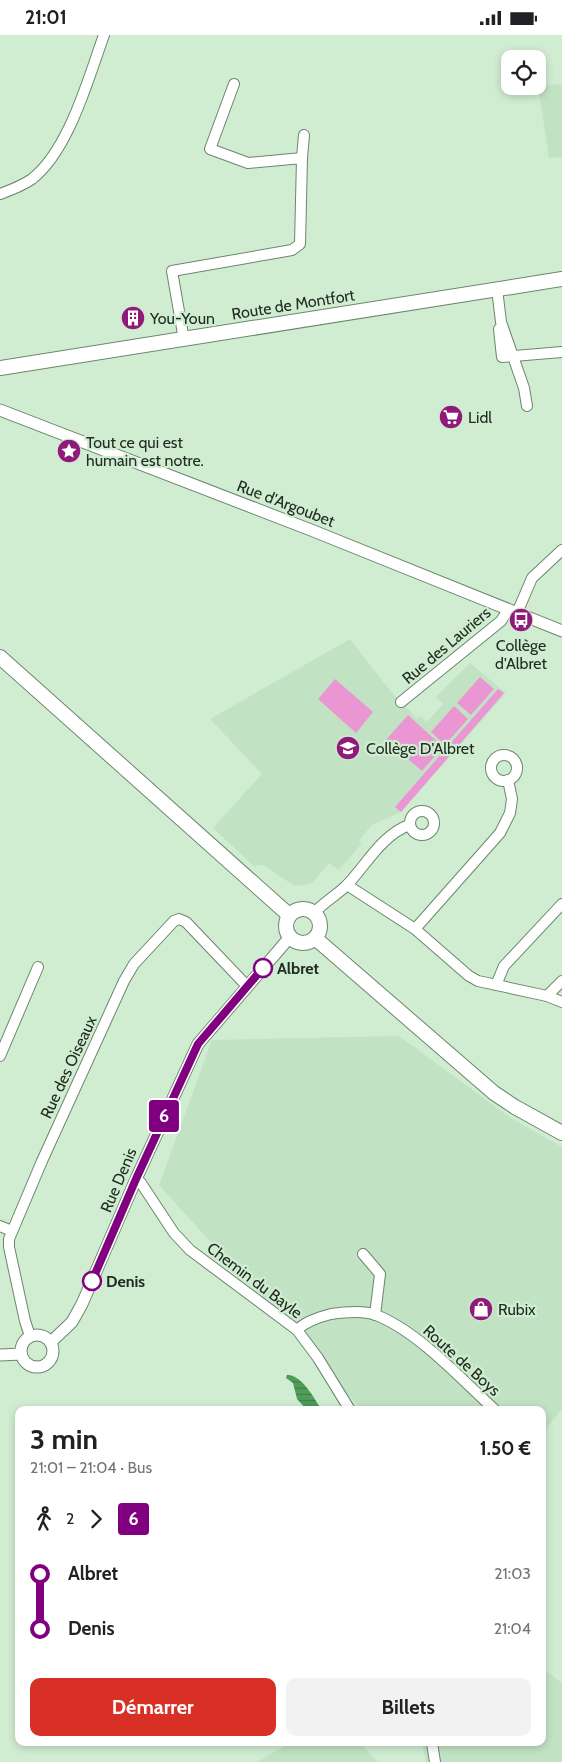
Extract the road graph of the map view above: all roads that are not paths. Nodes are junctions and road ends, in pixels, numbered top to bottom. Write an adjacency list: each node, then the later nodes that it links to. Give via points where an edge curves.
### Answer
1 (104, 35): 5 (street, via 71,125 48,163 23,185)
2 (234, 84): 4 (street, via 210,149 248,163)
3 (304, 135): 4 (street)
4 (302, 158): 8 (street, via 300,244 292,251 172,271)
5 (0, 194)
6 (562, 279): 7 (main road, Route de Montfort)
7 (497, 289): 8 (main road, Route de Montfort); 10 (street, via 501,322)
8 (184, 340): 11 (main road, Route de Montfort)
9 (562, 351): 10 (street)
10 (513, 357): 12 (street)
11 (0, 369)
12 (527, 406)
13 (0, 409): 15 (street, Rue d'Argoubet)
14 (562, 550): 15 (street, Rue des Lauriers, via 532,578)
15 (513, 611): 16 (street, Rue d'Argoubet); 18 (street, Rue des Lauriers)
16 (560, 631)
17 (0, 657): 24 (main road)
18 (400, 702)
19 (508, 780): 25 (street, via 512,799 503,828)
20 (409, 825): 21 (street, via 390,836)
21 (347, 885): 23 (street); 25 (street)
22 (562, 904): 30 (street, via 504,966)
23 (314, 913): 24 (main road, via 301,909); 27 (main road, via 320,925)
24 (289, 915): 26 (main road, via 285,926)
25 (415, 929): 30 (street, via 469,976)
26 (290, 937): 27 (main road, via 302,943); 31 (street, Rue Denis)
27 (315, 938): 35 (main road, via 494,1093)
28 (38, 967): 34 (street)
29 (562, 981): 32 (street)
30 (496, 985): 32 (street)
31 (247, 986): 36 (street, Rue Denis, via 198,1044); 38 (street, Rue des Oiseaux, via 186,922 174,921 134,964 124,981)
32 (547, 996): 33 (street)
33 (562, 1002)
34 (0, 1056)
35 (560, 1129)
36 (136, 1179): 41 (street, Chemin du Bayle, via 190,1250); 43 (street, Rue Denis, via 82,1304 72,1322)
37 (0, 1226): 38 (street)
38 (12, 1231): 42 (street, Rue des Oiseaux, via 8,1247)
39 (363, 1254): 40 (street, via 380,1274)
40 (375, 1315): 41 (street, Route de Boys, via 344,1312 320,1316); 47 (street, Route de Boys, via 414,1336)
41 (297, 1331): 46 (street, Chemin du Bayle)
42 (30, 1336): 43 (street, via 44,1336); 44 (street)
43 (51, 1343): 44 (street, via 54,1348 51,1360 40,1367 28,1364)
44 (21, 1354): 45 (street)
45 (0, 1355)
46 (348, 1406)
47 (491, 1406)
48 (432, 1746): 49 (street)
49 (435, 1762)

